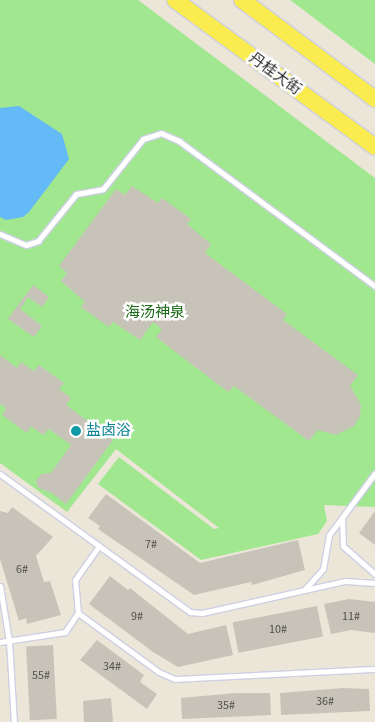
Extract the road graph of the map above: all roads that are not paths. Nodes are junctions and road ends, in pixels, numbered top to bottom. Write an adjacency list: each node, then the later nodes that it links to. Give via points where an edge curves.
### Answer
1 (175, 0): 4 (main road, 丹桂大街)
2 (242, 0): 3 (main road)
3 (375, 99)
4 (375, 148)
5 (0, 234): 6 (lane, via 26,245 38,242 76,194 103,189 143,139 161,133 179,141)
6 (375, 286)
7 (375, 473): 9 (lane)
8 (0, 474): 10 (lane)
9 (342, 517): 11 (lane, via 343,546); 14 (lane, via 329,535 323,569)
10 (99, 546): 14 (lane, via 186,610 195,613); 15 (lane, via 75,580)
11 (375, 574)
12 (375, 583): 14 (lane, via 350,580)
13 (0, 586): 16 (lane)
14 (302, 591)
15 (78, 612): 16 (lane, via 61,635); 18 (lane, via 159,672 175,679)
16 (10, 641): 17 (lane); 19 (lane)
17 (0, 642)
18 (375, 669)
19 (14, 722)

